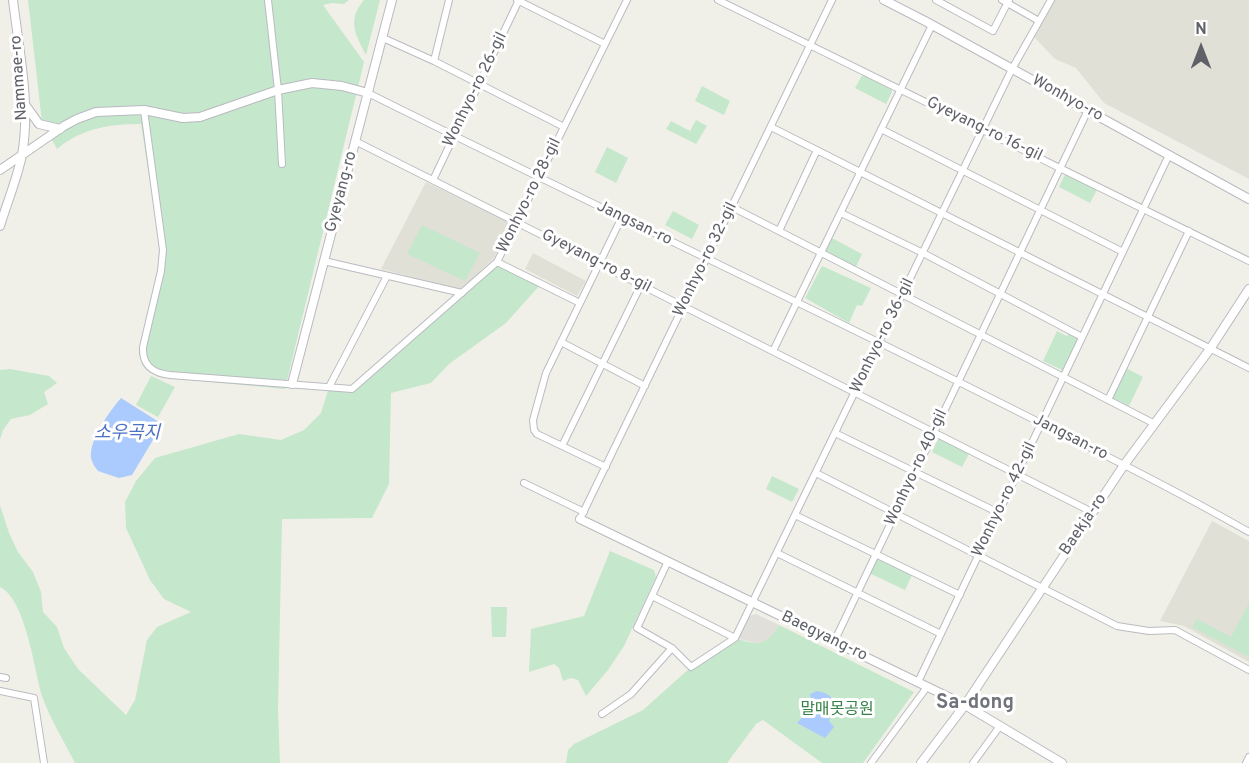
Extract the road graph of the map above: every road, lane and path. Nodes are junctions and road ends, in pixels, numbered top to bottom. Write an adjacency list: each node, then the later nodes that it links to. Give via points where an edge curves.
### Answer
1 (13, 0): 25 (street, Nammae-ro)
2 (268, 0): 22 (street)
3 (392, 0): 16 (street, Gyeyang-ro)
4 (449, 0): 19 (street)
5 (518, 0): 17 (street); 21 (street, Wonhyo-ro 26-gil)
6 (718, 0): 13 (street, Gyeyang-ro 16-gil)
7 (832, 0): 18 (street, Wonhyo-ro 32-gil)
8 (884, 0): 15 (street, Wonhyo-ro)
9 (936, 0): 12 (street, via 993,31)
10 (1051, 0): 14 (street, Wonhyo-ro 36-gil)
11 (624, 1): 17 (street, Wonhyo-ro 28-gil)
12 (1006, 1): 14 (street)
13 (726, 2): 18 (street, Gyeyang-ro 16-gil)
14 (1039, 21): 20 (street, Wonhyo-ro 36-gil)
15 (932, 25): 20 (street, Wonhyo-ro); 23 (street)
16 (382, 38): 19 (street); 24 (street, Gyeyang-ro)
17 (605, 44): 28 (street, Wonhyo-ro 28-gil)
18 (810, 45): 23 (street, Gyeyang-ro 16-gil); 29 (street, Wonhyo-ro 32-gil)
19 (434, 61): 21 (street)
20 (1012, 69): 27 (street, Wonhyo-ro); 32 (street, Wonhyo-ro 36-gil)
21 (479, 85): 28 (street); 33 (street, Wonhyo-ro 26-gil)
22 (278, 90): 24 (street, Jangsan-ro, via 312,83); 26 (street, Jangsan-ro, via 200,117 183,118); 38 (street)
23 (900, 90): 31 (street); 32 (street, Gyeyang-ro 16-gil)
24 (368, 93): 33 (street, Jangsan-ro); 34 (street, Gyeyang-ro)
25 (24, 103): 30 (street, via 39,124); 37 (street, Nammae-ro)
26 (144, 110): 30 (street, Jangsan-ro, via 96,112); 88 (street, Wonhyo-ro 28-gil, via 163,250 143,347 146,363 154,371 170,375)
27 (1088, 110): 36 (street, Wonhyo-ro); 39 (street, Wonhyo-ro 40-gil)
28 (564, 127): 43 (street, Wonhyo-ro 28-gil)
29 (771, 127): 35 (street); 47 (street, Wonhyo-ro 32-gil)
30 (60, 129): 37 (street, Jangsan-ro)
31 (881, 129): 41 (street); 42 (street)
32 (983, 130): 39 (street, Gyeyang-ro 16-gil); 41 (street, Wonhyo-ro 36-gil)
33 (454, 136): 43 (street, Jangsan-ro); 44 (street, Wonhyo-ro 26-gil)
34 (356, 141): 44 (street, Gyeyang-ro 8-gil); 63 (street, Gyeyang-ro)
35 (817, 150): 42 (street); 56 (street)
36 (1169, 155): 45 (street, Wonhyo-ro); 48 (street, Wonhyo-ro 42-gil)
37 (21, 157): 40 (street, Jangsan-ro); 50 (street, Nammae-ro)
38 (282, 164)
39 (1060, 168): 48 (street, Gyeyang-ro 16-gil); 49 (street, Wonhyo-ro 40-gil)
40 (0, 170)
41 (963, 171): 49 (street); 52 (street, Wonhyo-ro 36-gil)
42 (860, 172): 51 (street); 52 (street)
43 (538, 177): 53 (street, Jangsan-ro); 54 (street, Wonhyo-ro 28-gil)
44 (432, 180): 54 (street, Gyeyang-ro 8-gil)
45 (1249, 199)
46 (0, 201): 50 (street)
47 (732, 207): 56 (street); 62 (street, Wonhyo-ro 32-gil)
48 (1143, 209): 57 (street, Gyeyang-ro 16-gil); 58 (street, Wonhyo-ro 42-gil)
49 (1040, 210): 58 (street); 61 (street, Wonhyo-ro 40-gil)
50 (4, 212): 55 (street, Nammae-ro)
51 (841, 213): 59 (street); 60 (street)
52 (942, 213): 60 (street, Wonhyo-ro 36-gil); 61 (street)
53 (621, 219): 62 (street, Jangsan-ro); 66 (street)
54 (517, 222): 65 (street, Wonhyo-ro 28-gil); 66 (street, Gyeyang-ro 8-gil)
55 (0, 226)
56 (779, 231): 59 (street)
57 (1189, 231): 64 (street, Gyeyang-ro 16-gil); 77 (street)
58 (1123, 252): 73 (street, Wonhyo-ro 42-gil)
59 (821, 253): 71 (street); 74 (street)
60 (923, 253): 71 (street, Wonhyo-ro 36-gil); 72 (street)
61 (1020, 253): 72 (street, Wonhyo-ro 40-gil); 73 (street)
62 (706, 260): 74 (street, Jangsan-ro); 76 (street, Wonhyo-ro 32-gil)
63 (324, 261): 67 (street); 88 (street, Gyeyang-ro)
64 (1249, 261)
65 (497, 262): 70 (street, Wonhyo-ro 28-gil); 75 (street)
66 (599, 264): 68 (street, Gyeyang-ro 8-gil); 75 (street)
67 (387, 276): 70 (street); 90 (street)
68 (641, 285): 76 (street, Gyeyang-ro 8-gil); 84 (street)
69 (1249, 289): 82 (street, Baekja-ro)
70 (462, 293): 90 (street, Wonhyo-ro 28-gil, via 352,389)
71 (903, 294): 78 (street); 80 (street, Wonhyo-ro 36-gil)
72 (1000, 295): 78 (street, Wonhyo-ro 40-gil); 79 (street)
73 (1102, 295): 77 (street); 79 (street, Wonhyo-ro 42-gil)
74 (797, 302): 80 (street, Jangsan-ro); 83 (street)
75 (580, 303): 81 (street)
76 (684, 306): 83 (street, Gyeyang-ro 8-gil); 89 (street, Wonhyo-ro 32-gil)
77 (1147, 317): 82 (street); 92 (street)
78 (981, 335): 86 (street); 87 (street, Wonhyo-ro 40-gil)
79 (1082, 337): 86 (street, Wonhyo-ro 42-gil)
80 (878, 341): 87 (street, Jangsan-ro); 91 (street, Wonhyo-ro 36-gil)
81 (561, 342): 84 (street); 97 (street, via 546,373 533,426 537,434)
82 (1210, 349): 85 (street); 94 (street, Baekja-ro)
83 (773, 351): 91 (street, Gyeyang-ro 8-gil)
84 (602, 364): 89 (street); 97 (street)
85 (1249, 368)
86 (1064, 377): 92 (street); 93 (street, Wonhyo-ro 42-gil)
87 (958, 382): 93 (street, Jangsan-ro); 96 (street, Wonhyo-ro 40-gil)
88 (292, 384): 90 (street, Wonhyo-ro 28-gil)
89 (645, 386): 99 (street, Wonhyo-ro 32-gil)
90 (329, 387)
91 (855, 393): 95 (street, Wonhyo-ro 36-gil); 96 (street, Gyeyang-ro 8-gil)
92 (1108, 400): 94 (street)
93 (1042, 423): 98 (street, Jangsan-ro); 102 (street, Wonhyo-ro 42-gil)
94 (1155, 424): 98 (street, Baekja-ro)
95 (835, 433): 100 (street, Wonhyo-ro 36-gil); 101 (street)
96 (934, 433): 101 (street, Wonhyo-ro 40-gil); 102 (street, Gyeyang-ro 8-gil)
97 (562, 446): 99 (street)
98 (1124, 465): 104 (street, Baekja-ro); 109 (street, Jangsan-ro)
99 (606, 466): 107 (street, Wonhyo-ro 32-gil)
100 (816, 472): 105 (street); 108 (street, Wonhyo-ro 36-gil)
101 (915, 473): 105 (street, Wonhyo-ro 40-gil); 106 (street)
102 (1017, 474): 104 (street, Gyeyang-ro 8-gil); 106 (street, Wonhyo-ro 42-gil)
103 (525, 483): 107 (street, Baegyang-ro)
104 (1092, 512): 114 (street, Baekja-ro)
105 (896, 513): 111 (street, Wonhyo-ro 40-gil); 112 (street)
106 (999, 513): 112 (street, Wonhyo-ro 42-gil)
107 (582, 515): 113 (street, Baegyang-ro)
108 (795, 515): 110 (street, Wonhyo-ro 36-gil); 111 (street)
109 (1249, 532)
110 (777, 553): 115 (street); 118 (street, Wonhyo-ro 36-gil)
111 (876, 554): 115 (street, Wonhyo-ro 40-gil); 116 (street)
112 (979, 555): 114 (street); 116 (street, Wonhyo-ro 42-gil)
113 (668, 561): 117 (street); 118 (street, Baegyang-ro)
114 (1042, 587): 123 (street, via 1117,626 1175,630); 127 (street, Baekja-ro)
115 (858, 592): 119 (street); 121 (street, Wonhyo-ro 40-gil)
116 (960, 595): 119 (street, Wonhyo-ro 42-gil)
117 (652, 596): 120 (street); 122 (street, via 637,628)
118 (753, 603): 120 (street, Wonhyo-ro 36-gil); 121 (street, Baegyang-ro)
119 (941, 634): 124 (street, Wonhyo-ro 42-gil)
120 (735, 638): 122 (street, via 691,667)
121 (834, 642): 124 (street, Baegyang-ro)
122 (672, 648): 128 (street, via 631,694)
123 (1249, 670)
124 (918, 682): 125 (street, Baegyang-ro)
125 (927, 687): 127 (street, Baegyang-ro); 132 (street)
126 (0, 691): 131 (street, via 34,698)
127 (965, 705): 129 (street, Baegyang-ro); 133 (street, Baekja-ro)
128 (602, 714)
129 (1000, 726): 134 (street); 135 (street, Baegyang-ro)
130 (1249, 757): 136 (street)
131 (44, 763)
132 (871, 763)
133 (921, 763)
134 (973, 763)
135 (1062, 763)
136 (1246, 763)

